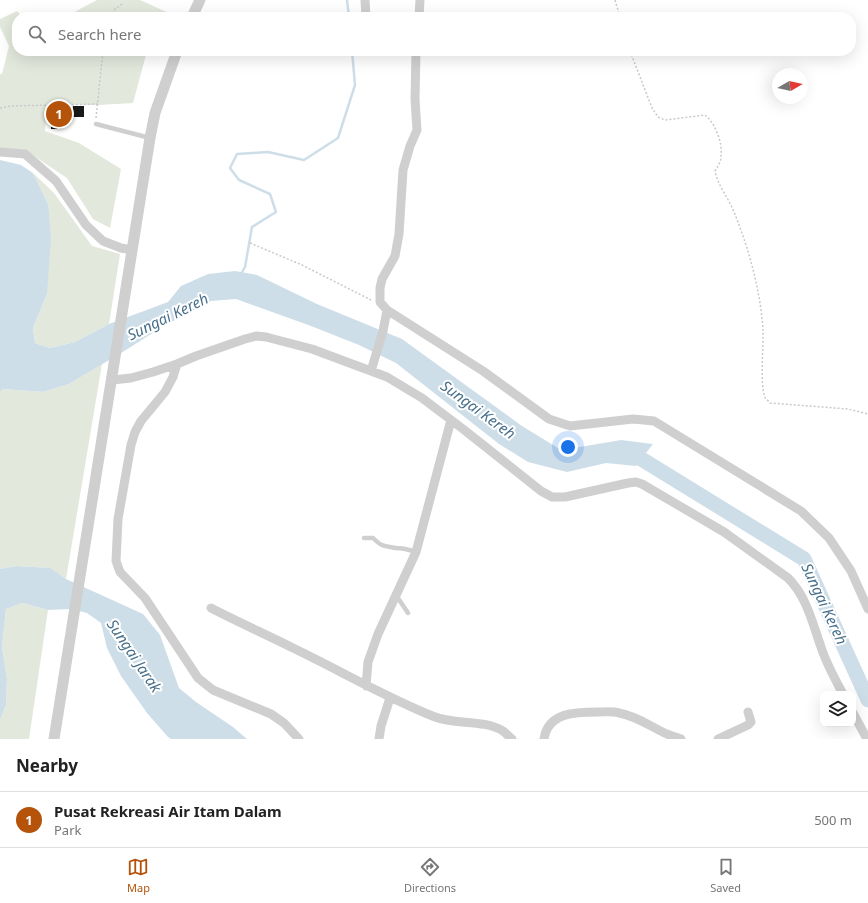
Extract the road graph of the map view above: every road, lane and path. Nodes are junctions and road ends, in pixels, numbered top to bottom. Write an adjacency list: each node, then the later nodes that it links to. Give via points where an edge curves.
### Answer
1 (200, 0): 7 (street)
2 (365, 0): 8 (street)
3 (420, 0): 9 (street)
4 (615, 0): 10 (path)
5 (122, 4): 6 (path)
6 (113, 12)
7 (194, 12)
8 (366, 12)
9 (419, 12)
10 (619, 12)
11 (103, 56): 15 (path)
12 (175, 56): 18 (street, via 155,114)
13 (416, 56): 22 (street, via 417,130 403,170 399,234 395,256 382,279)
14 (632, 56): 27 (path, via 658,117 666,120 705,115 711,120 719,140 722,155 714,171 748,248 760,305 763,331 762,382 765,398 770,403 848,409)
15 (98, 104): 16 (path); 17 (path)
16 (0, 108)
17 (96, 124): 18 (lane)
18 (150, 138): 21 (street)
19 (0, 152): 21 (street, via 25,154 56,181 86,225 97,235 109,243)
20 (250, 243): 22 (path, via 302,265 368,300)
21 (132, 250): 26 (street)
22 (380, 302): 23 (street)
23 (387, 310): 25 (street); 33 (street, via 483,371 549,419 570,426 633,419 654,422 801,511 829,538 851,571)
24 (177, 364): 25 (street, via 256,336 312,349); 26 (street, via 131,378); 41 (street, via 165,392 135,432 118,519 116,561 120,572 145,598 198,678 213,690 271,714)
25 (372, 368): 28 (street)
26 (113, 377): 40 (street)
27 (868, 414)
28 (450, 420): 30 (street); 36 (street, via 540,491 552,497 565,498 636,482 724,532 796,586 803,596 825,657)
29 (364, 538): 30 (lane, via 373,538 387,548)
30 (416, 552): 31 (street)
31 (396, 596): 34 (lane); 35 (street, via 368,662)
32 (211, 608): 35 (street)
33 (868, 609)
34 (408, 613)
35 (366, 686): 37 (street)
36 (842, 691)
37 (390, 698): 42 (street, via 380,726); 43 (street, via 442,720 470,722 495,728)
38 (748, 712): 46 (street, via 751,722 748,725)
39 (856, 719): 47 (street)
40 (54, 739)
41 (299, 739)
42 (379, 739)
43 (512, 739)
44 (544, 739): 45 (street, via 550,724 560,716 576,712 620,713)
45 (681, 739)
46 (718, 739)
47 (867, 739)

